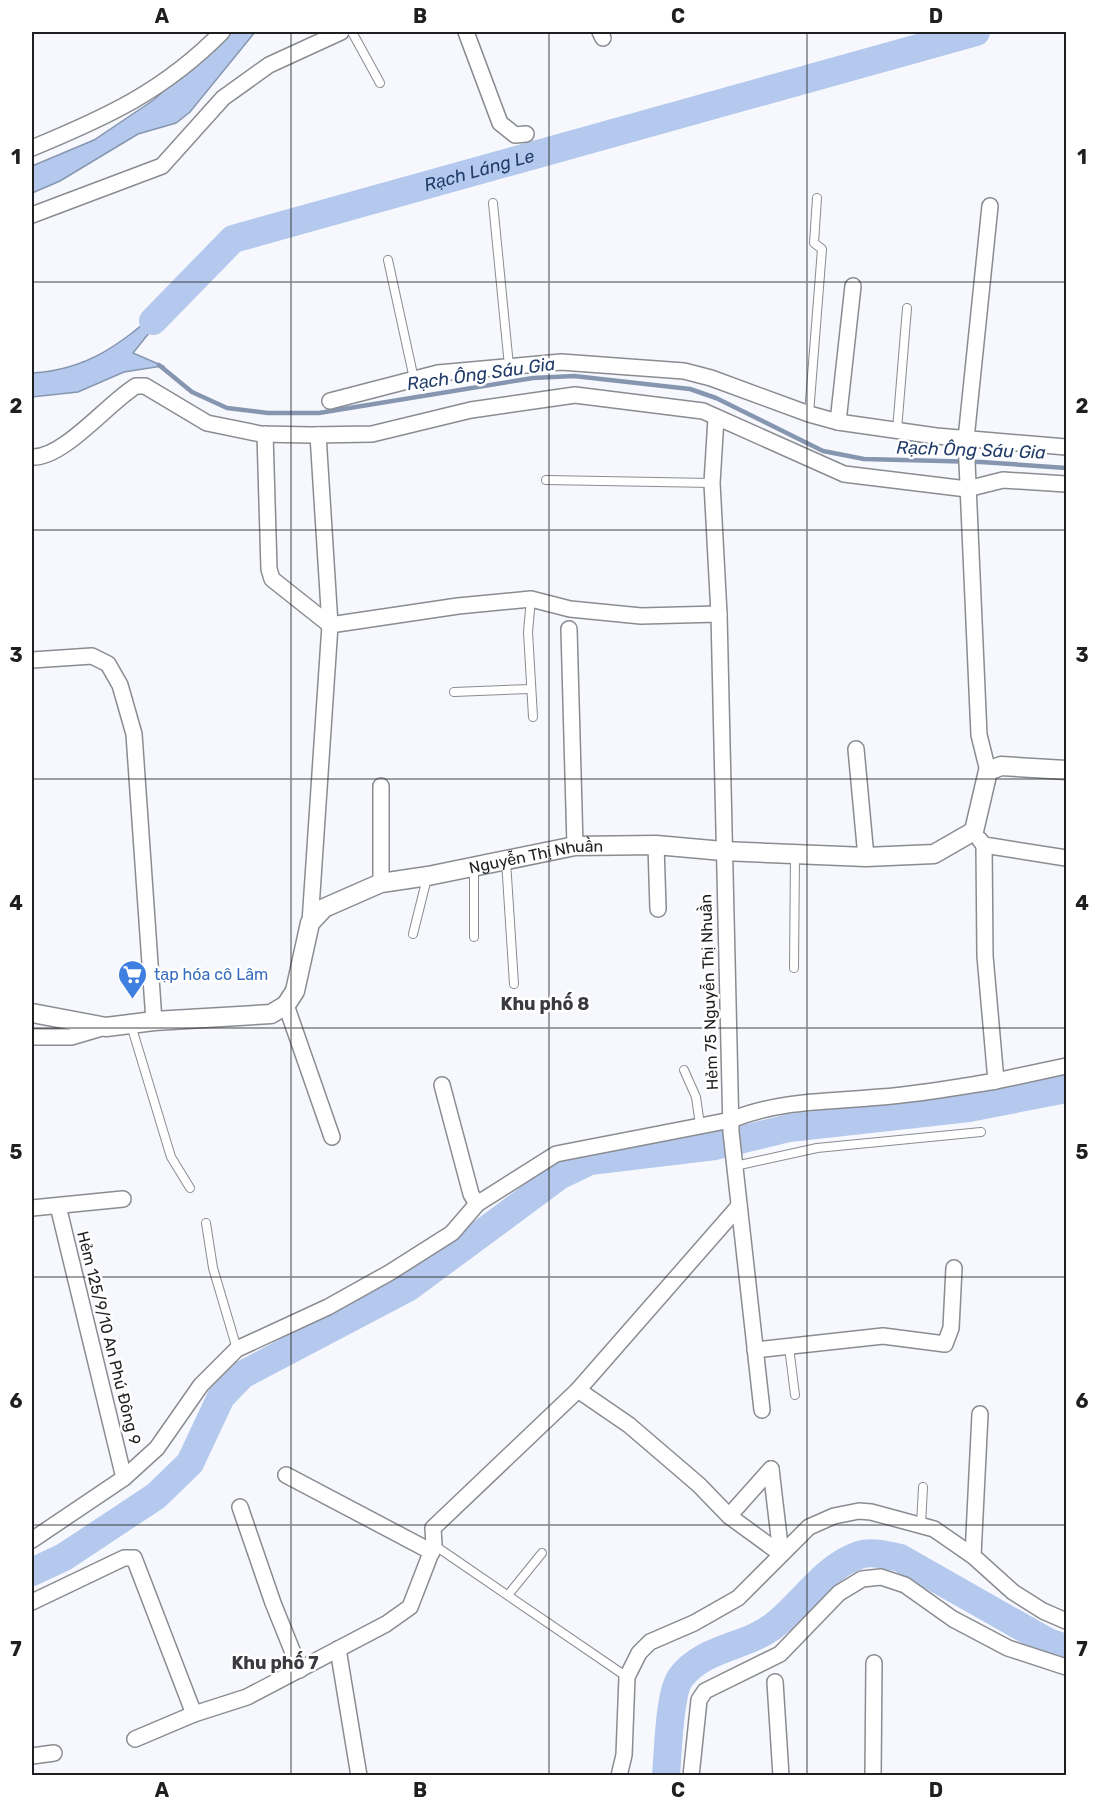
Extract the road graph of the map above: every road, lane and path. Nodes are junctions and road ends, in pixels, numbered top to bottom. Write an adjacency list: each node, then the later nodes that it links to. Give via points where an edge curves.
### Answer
1 (222, 32): 7 (street, via 162,85 93,123)
2 (341, 32): 11 (street, via 269,65 223,98 162,166)
3 (352, 32): 5 (lane)
4 (466, 32): 6 (street, via 500,123 515,135)
5 (380, 83)
6 (526, 134)
7 (32, 148)
8 (817, 198): 18 (lane, via 814,243 822,249)
9 (493, 203): 15 (lane)
10 (990, 206): 24 (street)
11 (32, 215)
12 (388, 260): 16 (lane)
13 (853, 286): 20 (street)
14 (907, 308): 21 (lane)
15 (510, 366): 16 (street); 18 (street, via 561,362 684,371)
16 (414, 379): 17 (street)
17 (330, 401)
18 (809, 414): 20 (street)
19 (716, 418): 23 (street, via 703,411 575,394 471,410 372,434); 28 (street, Hẻm 75 Nguyễn Thị Nhuần); 29 (street, via 844,474)
20 (838, 422): 21 (street)
21 (897, 430): 24 (street)
22 (265, 434): 23 (street); 26 (street, via 207,423 145,387 136,386 76,436); 33 (street, via 272,579)
23 (318, 435): 33 (street)
24 (966, 442): 25 (street); 29 (street)
25 (1066, 447)
26 (32, 457)
27 (546, 480): 28 (lane)
28 (712, 483): 32 (street, Hẻm 75 Nguyễn Thị Nhuần)
29 (967, 484): 30 (street, via 1003,480); 41 (street, via 979,735)
30 (1066, 484)
31 (531, 599): 32 (street, via 570,609 640,616); 33 (street); 36 (lane)
32 (719, 614): 46 (street, Hẻm 75 Nguyễn Thị Nhuần)
33 (330, 625): 55 (street)
34 (569, 629): 45 (street)
35 (32, 660): 62 (street, via 92,656 108,664 120,685 134,734)
36 (530, 689): 37 (lane); 38 (lane)
37 (454, 692)
38 (533, 717)
39 (856, 749): 48 (street)
40 (1066, 770): 41 (street, via 1001,766)
41 (988, 771): 43 (street)
42 (381, 786): 53 (street)
43 (979, 838): 48 (street, Nguyễn Thị Nhuần, via 934,854); 49 (street); 68 (street)
44 (656, 844): 45 (street, Nguyễn Thị Nhuần); 46 (street, Nguyễn Thị Nhuần); 54 (street)
45 (575, 846): 50 (street, Nguyễn Thị Nhuần)
46 (723, 851): 47 (street, Nguyễn Thị Nhuần); 71 (street, Hẻm 75 Nguyễn Thị Nhuần)
47 (795, 854): 48 (street, Nguyễn Thị Nhuần); 58 (lane)
48 (866, 857)
49 (1066, 858)
50 (507, 861): 51 (street, Nguyễn Thị Nhuần); 59 (lane)
51 (474, 865): 52 (street, Nguyễn Thị Nhuần); 57 (lane)
52 (428, 876): 53 (street, Nguyễn Thị Nhuần); 56 (lane)
53 (381, 883): 55 (street, Nguyễn Thị Nhuần, via 324,908)
54 (658, 909)
55 (310, 923): 60 (street, via 295,991)
56 (413, 934)
57 (474, 937)
58 (794, 968)
59 (514, 984)
60 (286, 1005): 62 (street, via 271,1014); 73 (street)
61 (32, 1013): 64 (street)
62 (154, 1021): 63 (street)
63 (131, 1023): 64 (street); 75 (lane, via 171,1157)
64 (106, 1027): 65 (street, via 70,1037)
65 (32, 1037)
66 (1066, 1066): 68 (street)
67 (684, 1070): 70 (lane, via 696,1097)
68 (996, 1081): 71 (street, via 905,1095 807,1101 754,1111)
69 (442, 1085): 77 (street)
70 (700, 1125): 71 (street); 77 (street, via 556,1154)
71 (731, 1126): 74 (street, Hẻm 75 Nguyễn Thị Nhuần)
72 (981, 1132): 74 (lane, via 816,1148)
73 (332, 1137)
74 (734, 1162): 79 (street, Hẻm 75 Nguyễn Thị Nhuần)
75 (190, 1188)
76 (123, 1199): 78 (street)
77 (477, 1204): 84 (street, via 452,1233 389,1273 328,1307)
78 (58, 1206): 80 (street); 91 (street, Hẻm 125/9/10 An Phú Đông 9)
79 (739, 1206): 85 (street, Hẻm 75 Nguyễn Thị Nhuần); 86 (street)
80 (32, 1208)
81 (206, 1223): 84 (lane, via 213,1268)
82 (954, 1268): 83 (street, via 951,1328 945,1344 883,1336)
83 (789, 1347): 85 (street); 87 (lane)
84 (237, 1349): 91 (street, via 201,1385 157,1448)
85 (755, 1350): 88 (street, Hẻm 75 Nguyễn Thị Nhuần)
86 (578, 1390): 94 (street, via 655,1448); 97 (street, via 433,1528)
87 (795, 1395)
88 (762, 1410)
89 (980, 1414): 100 (street)
90 (286, 1475): 97 (street)
91 (124, 1478): 96 (street)
92 (923, 1487): 95 (lane)
93 (240, 1507): 107 (street)
94 (729, 1516): 99 (street); 99 (street, via 771,1468)
95 (921, 1525): 99 (street, via 871,1512 834,1516 809,1527); 100 (street, via 934,1529)
96 (32, 1540)
97 (433, 1548): 101 (lane); 104 (street, via 410,1607)
98 (542, 1552): 101 (lane)
99 (781, 1554): 108 (street, via 738,1598 650,1642 639,1653)
100 (973, 1556): 103 (street, via 1013,1592)
101 (508, 1595): 108 (lane)
102 (32, 1602): 110 (street, via 124,1558 134,1558)
103 (1066, 1621)
104 (338, 1649): 107 (street); 114 (street)
105 (874, 1663): 118 (street)
106 (1066, 1667): 116 (street, via 1008,1648 953,1619 905,1585 881,1577 862,1579 839,1593 780,1654 705,1691 699,1700)
107 (300, 1670): 110 (street, via 247,1698)
108 (627, 1677): 115 (street, via 624,1755)
109 (775, 1682): 117 (street)
110 (194, 1714): 111 (street)
111 (135, 1739)
112 (54, 1753): 113 (street)
113 (32, 1756)
114 (359, 1776)
115 (619, 1776)
116 (692, 1776)
117 (781, 1776)
118 (873, 1776)

